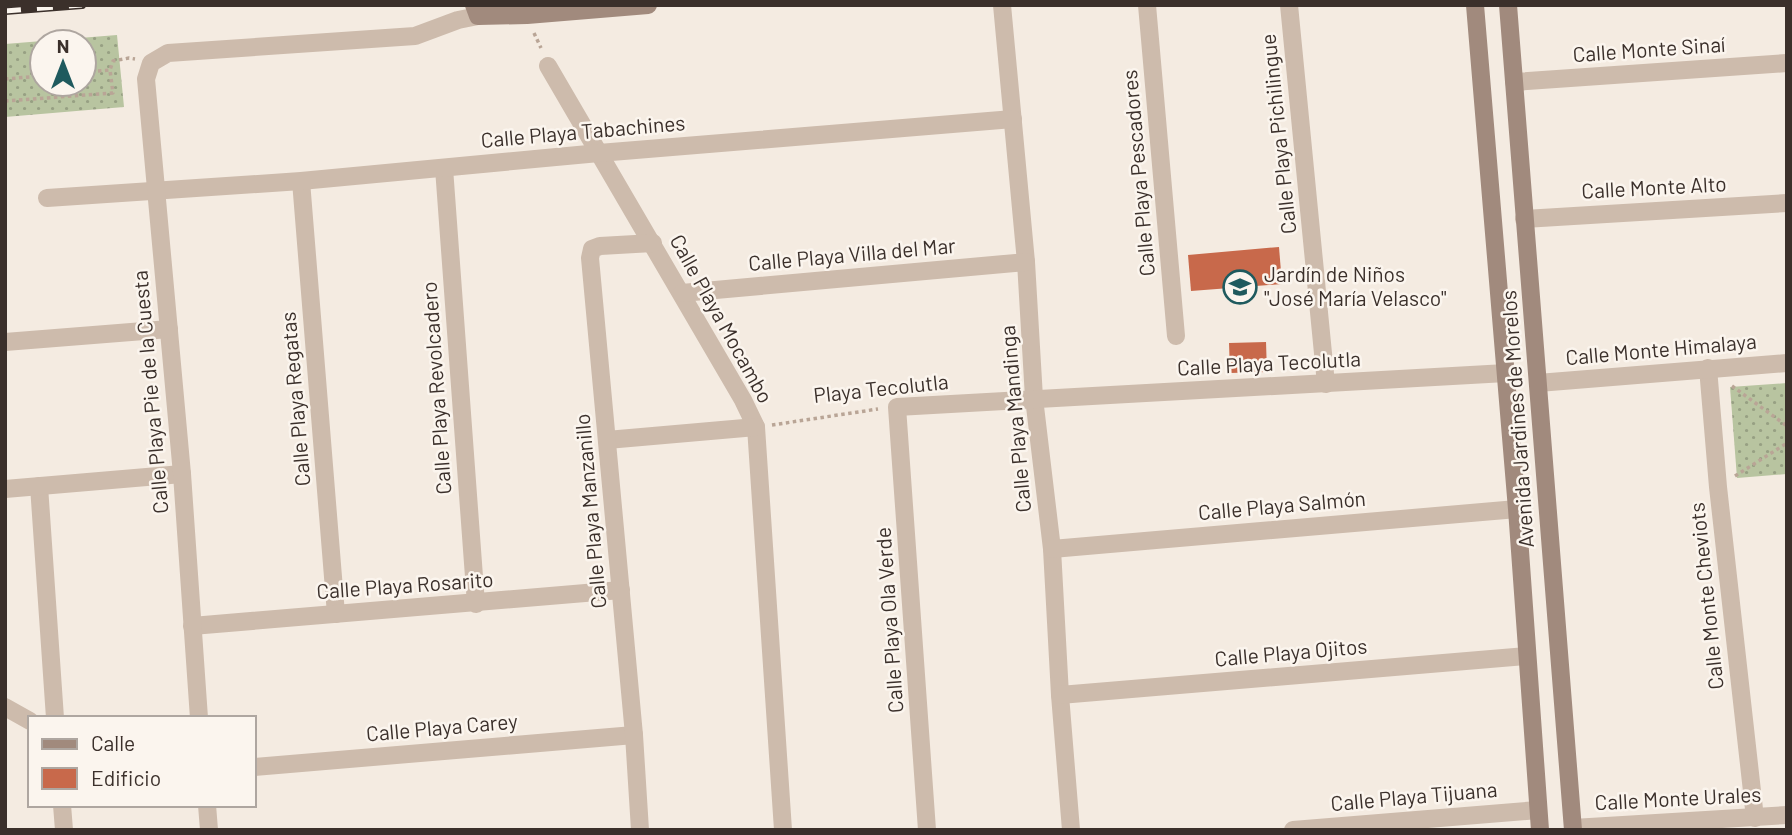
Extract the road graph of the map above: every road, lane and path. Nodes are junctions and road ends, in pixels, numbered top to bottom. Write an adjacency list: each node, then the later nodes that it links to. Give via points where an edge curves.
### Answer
1 (648, 5): 8 (main road)
2 (1003, 5): 18 (street, Calle Playa Mandinga)
3 (1147, 5): 32 (street, Calle Playa Pescadores)
4 (1289, 5): 38 (street, Calle Playa Pichilingue)
5 (1475, 5): 30 (main road, Avenida Jardines de Morelos)
6 (1508, 5): 16 (main road, Avenida Jardines de Morelos)
7 (476, 11): 8 (main road); 9 (street, via 415,36 168,53)
8 (527, 15): 11 (path)
9 (151, 63): 12 (path, via 128,58 113,61); 22 (street, Calle Playa Pie de la Cuesta, via 146,79)
10 (1787, 63): 16 (street, Calle Monte Sinaí)
11 (548, 66): 19 (street, Calle Playa Mocambo)
12 (110, 70): 13 (path); 17 (path, via 113,93)
13 (98, 71)
14 (28, 77): 15 (path)
15 (5, 79)
16 (1514, 82): 25 (main road, Avenida Jardines de Morelos)
17 (5, 102)
18 (1013, 119): 19 (street, Calle Playa Tabachines); 27 (street, Calle Playa Mandinga)
19 (599, 153): 20 (street, Calle Playa Tabachines); 26 (street, Calle Playa Mocambo)
20 (444, 168): 21 (street, Calle Playa Tabachines); 53 (street, Calle Playa Revolcadero)
21 (302, 181): 22 (street, Calle Playa Tabachines); 54 (street, Calle Playa Regatas)
22 (158, 190): 23 (street, Calle Playa Tabachines); 31 (street, Calle Playa Pie de la Cuesta)
23 (47, 198)
24 (1787, 203): 25 (street, Calle Monte Alto)
25 (1524, 219): 29 (main road, Avenida Jardines de Morelos)
26 (653, 243): 28 (street, Calle Playa Mocambo); 44 (street, Calle Playa Manzanillo, via 592,249)
27 (1026, 262): 28 (street, Calle Playa Villa del Mar); 39 (street, Calle Playa Mandinga)
28 (682, 293): 41 (street, Calle Playa Mocambo)
29 (1532, 300): 30 (main road); 37 (main road, Avenida Jardines de Morelos)
30 (1501, 302): 36 (main road, Avenida Jardines de Morelos)
31 (169, 329): 33 (street); 46 (street, Calle Playa Pie de la Cuesta)
32 (1176, 336)
33 (5, 342)
34 (1787, 363): 35 (street, Calle Monte Himalaya)
35 (1708, 368): 37 (street, Calle Monte Himalaya); 42 (path); 48 (street, Calle Monte Cheviots)
36 (1506, 373): 38 (street, Calle Playa Tecolutla); 50 (main road, Avenida Jardines de Morelos)
37 (1538, 383): 69 (main road, Avenida Jardines de Morelos)
38 (1326, 384): 39 (street, Calle Playa Tecolutla)
39 (1034, 398): 40 (street, Playa Tecolutla); 51 (street, Calle Playa Mandinga)
40 (897, 407): 41 (path, Playa Tecolutla); 74 (street, Calle Playa Ola Verde)
41 (756, 427): 44 (street); 73 (street, Calle Playa Mocambo)
42 (1787, 428): 43 (path)
43 (1787, 436)
44 (607, 440): 52 (street, Calle Playa Manzanillo)
45 (1787, 443): 48 (path)
46 (182, 474): 47 (street); 55 (street, Calle Playa Pie de la Cuesta)
47 (39, 486): 49 (street); 59 (street)
48 (1718, 487): 68 (street, Calle Monte Cheviots)
49 (5, 489)
50 (1517, 509): 51 (street, Calle Playa Salmón); 56 (main road, Avenida Jardines de Morelos)
51 (1052, 549): 57 (street, Calle Playa Mandinga)
52 (621, 590): 53 (street, Calle Playa Rosarito); 62 (street, Calle Playa Manzanillo)
53 (476, 604): 54 (street, Calle Playa Rosarito)
54 (336, 614): 55 (street, Calle Playa Rosarito)
55 (192, 626): 60 (street, Calle Playa Pie de la Cuesta)
56 (1527, 656): 57 (street, Calle Playa Ojitos); 66 (main road, Avenida Jardines de Morelos)
57 (1060, 695): 75 (street, Calle Playa Mandinga)
58 (5, 707): 61 (street)
59 (55, 716)
60 (200, 716)
61 (28, 720)
62 (634, 735): 63 (street, Calle Playa Carey); 72 (street, Calle Playa Manzanillo)
63 (256, 767)
64 (62, 807): 70 (street)
65 (207, 807): 71 (street)
66 (1538, 810): 76 (street, Calle Playa Tijuana); 77 (main road, Avenida Jardines de Morelos)
67 (1787, 815): 68 (street, Calle Monte Urales)
68 (1755, 818): 69 (street, Calle Monte Urales)
69 (1573, 829)
70 (64, 830)
71 (209, 830)
72 (640, 830)
73 (783, 830)
74 (927, 830)
75 (1071, 830)
76 (1293, 830)
77 (1540, 830)

